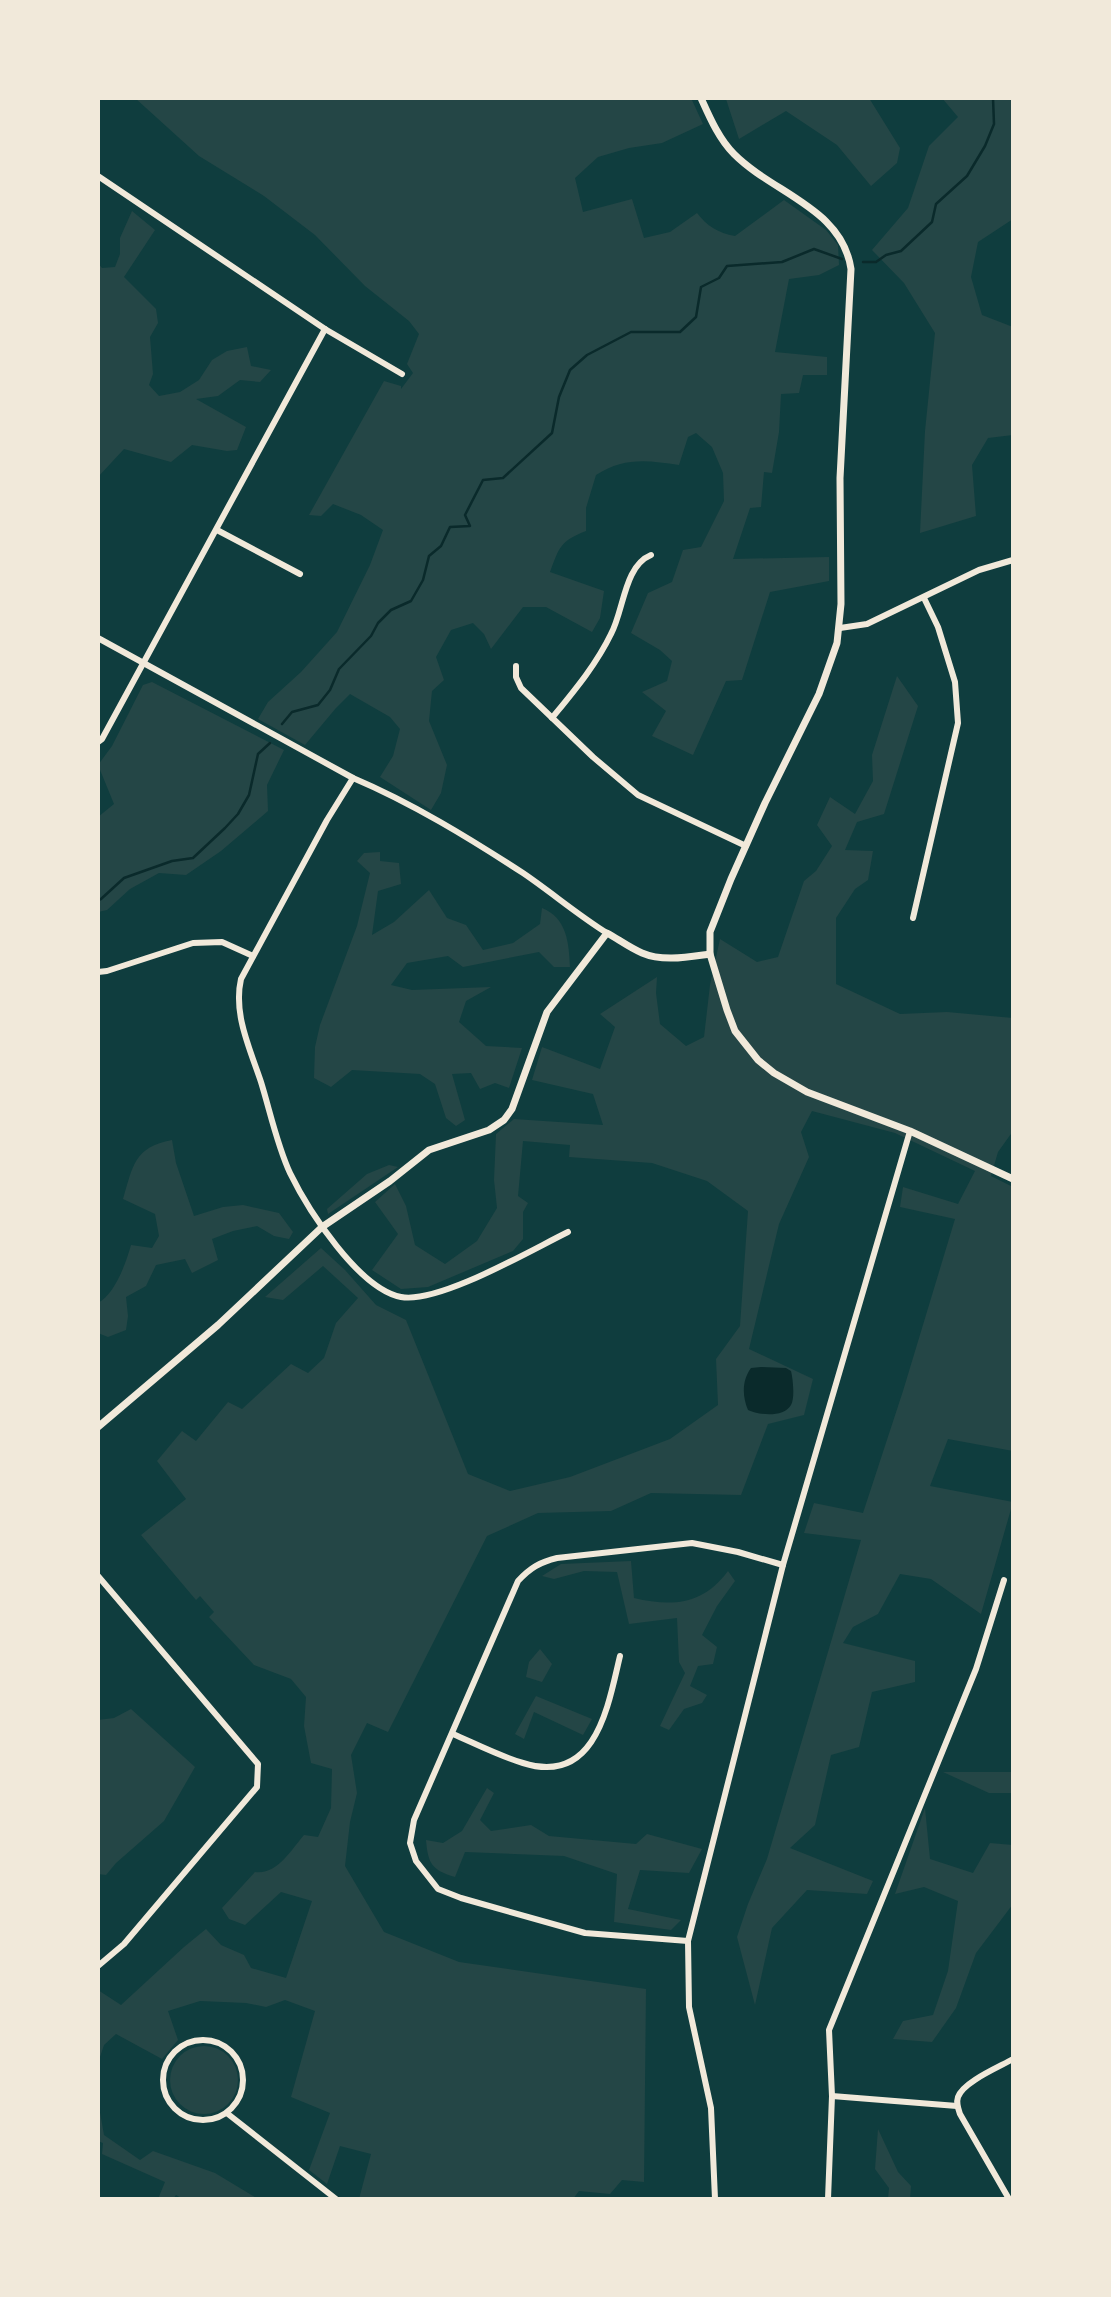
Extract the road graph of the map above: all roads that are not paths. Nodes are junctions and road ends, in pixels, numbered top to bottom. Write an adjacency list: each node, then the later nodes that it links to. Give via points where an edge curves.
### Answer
1 (701, 98): 10 (street, via 733,153 832,226 849,257 850,316 839,488)
2 (98, 176): 3 (street)
3 (326, 329): 4 (street); 5 (street)
4 (402, 374)
5 (217, 530): 8 (street); 12 (street)
6 (651, 555): 14 (street, via 637,564 612,633 596,661)
7 (1013, 560): 9 (street, via 979,570)
8 (300, 574)
9 (924, 598): 10 (street, via 867,624); 18 (street, via 956,682 958,723)
10 (840, 628): 17 (street, via 819,694)
11 (98, 639): 12 (street)
12 (144, 663): 15 (street); 16 (street)
13 (516, 666): 14 (street, via 521,688)
14 (552, 718): 17 (street, via 638,795)
15 (98, 742)
16 (353, 778): 19 (street, via 422,811); 21 (street)
17 (746, 846): 20 (street, via 710,932)
18 (913, 918)
19 (607, 933): 20 (street, via 652,957); 25 (street, via 547,1012 504,1120 489,1130 429,1150)
20 (710, 954): 23 (street, via 735,1031 758,1060 798,1088)
21 (253, 956): 22 (street, via 222,942 193,943); 25 (street, via 237,996 242,1023 290,1172)
22 (98, 972)
23 (909, 1131): 24 (street); 28 (street)
24 (1013, 1179)
25 (322, 1227): 26 (street, via 370,1283 399,1297 414,1298 445,1290); 27 (street, via 218,1325)
26 (568, 1232)
27 (98, 1427)
28 (783, 1565): 32 (street, via 692,1543 537,1564 518,1581); 33 (street)
29 (98, 1576): 34 (street, via 258,1764 259,1775 257,1787 124,1944)
30 (1004, 1580): 36 (street, via 976,1669 829,2030)
31 (620, 1656): 32 (street, via 595,1739 569,1763 549,1767 525,1764)
32 (453, 1734): 33 (street, via 414,1820 410,1843 416,1861 438,1889 585,1933)
33 (688, 1941): 40 (street, via 690,2007 712,2108)
34 (98, 1966)
35 (1013, 2059): 37 (street, via 967,2086)
36 (832, 2096): 37 (street); 41 (street)
37 (957, 2106): 42 (street)
38 (228, 2114): 38 (street, via 242,2092 243,2072 234,2053 205,2039 181,2046 166,2062 163,2076 171,2106 186,2117 204,2121); 39 (street)
39 (336, 2199)
40 (715, 2199)
41 (828, 2199)
42 (1009, 2199)

